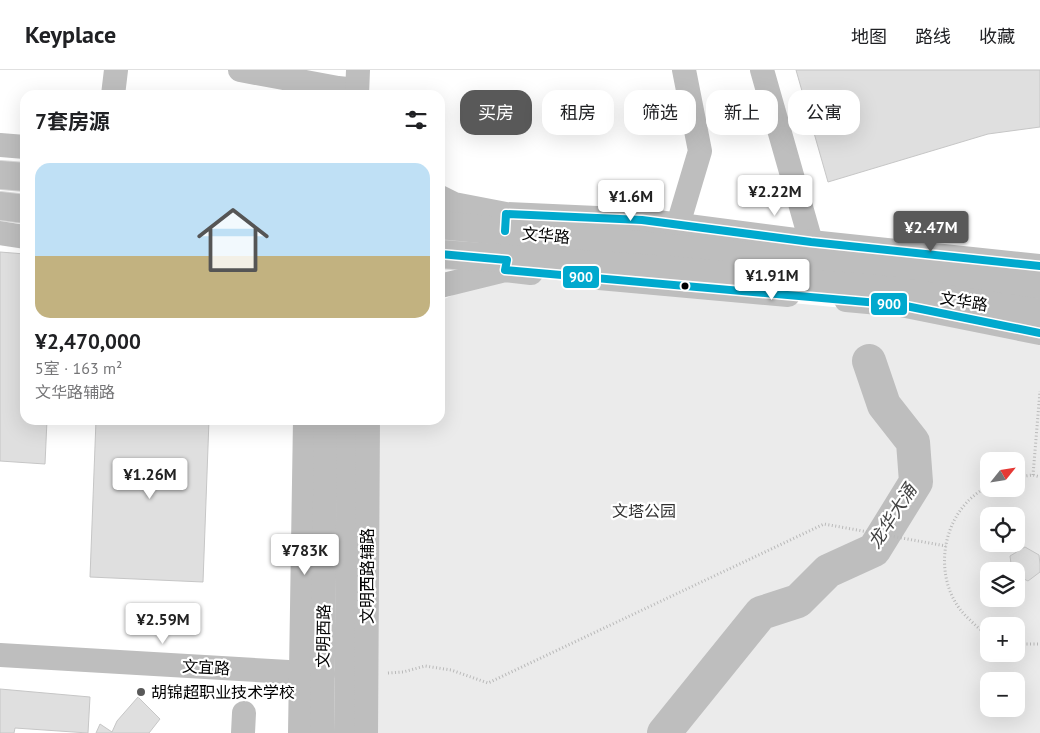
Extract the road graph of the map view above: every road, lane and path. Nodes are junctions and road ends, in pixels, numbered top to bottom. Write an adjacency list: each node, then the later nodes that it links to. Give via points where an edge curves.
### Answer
1 (116, 70): 6 (street)
2 (240, 70): 5 (street)
3 (684, 70): 18 (street, via 700,151)
4 (762, 70): 19 (street)
5 (348, 85)
6 (114, 90)
7 (0, 144): 8 (street)
8 (20, 146)
9 (0, 175): 10 (main road)
10 (20, 177)
11 (445, 200): 14 (street)
12 (0, 206): 13 (main road)
13 (20, 208)
14 (506, 223): 15 (main road, 文华路); 18 (main road, 文华路)
15 (445, 225)
16 (0, 233): 17 (street)
17 (20, 236)
18 (674, 236): 19 (main road, 文华路)
19 (814, 253): 22 (street); 24 (main road, 文华路)
20 (445, 255): 21 (main road, 文华路)
21 (506, 265): 23 (street); 25 (main road, 文华路, via 670,270 896,291); 26 (street, via 901,306)
22 (1040, 266)
23 (445, 284)
24 (1040, 285)
25 (1040, 313)
26 (1040, 333)
27 (1040, 391): 32 (path)
28 (305, 425): 41 (street)
29 (326, 425): 41 (street, 文明西路)
30 (350, 425): 45 (street, 文明西路)
31 (368, 425): 42 (street, 文明西路辅路)
32 (1032, 475): 33 (path); 34 (path)
33 (1025, 476)
34 (1040, 477)
35 (980, 490): 36 (path, via 960,510)
36 (946, 546): 37 (path, via 944,562 949,589 962,613); 42 (path, via 824,524 488,683 451,670 425,666 403,672)
37 (980, 629)
38 (1025, 644): 39 (path)
39 (1040, 644)
40 (0, 655): 41 (street, 文宜路)
41 (312, 673): 43 (street); 44 (street, 文明西路)
42 (367, 673): 46 (street, 文明西路辅路)
43 (300, 733)
44 (322, 733)
45 (346, 733)
46 (366, 733)

